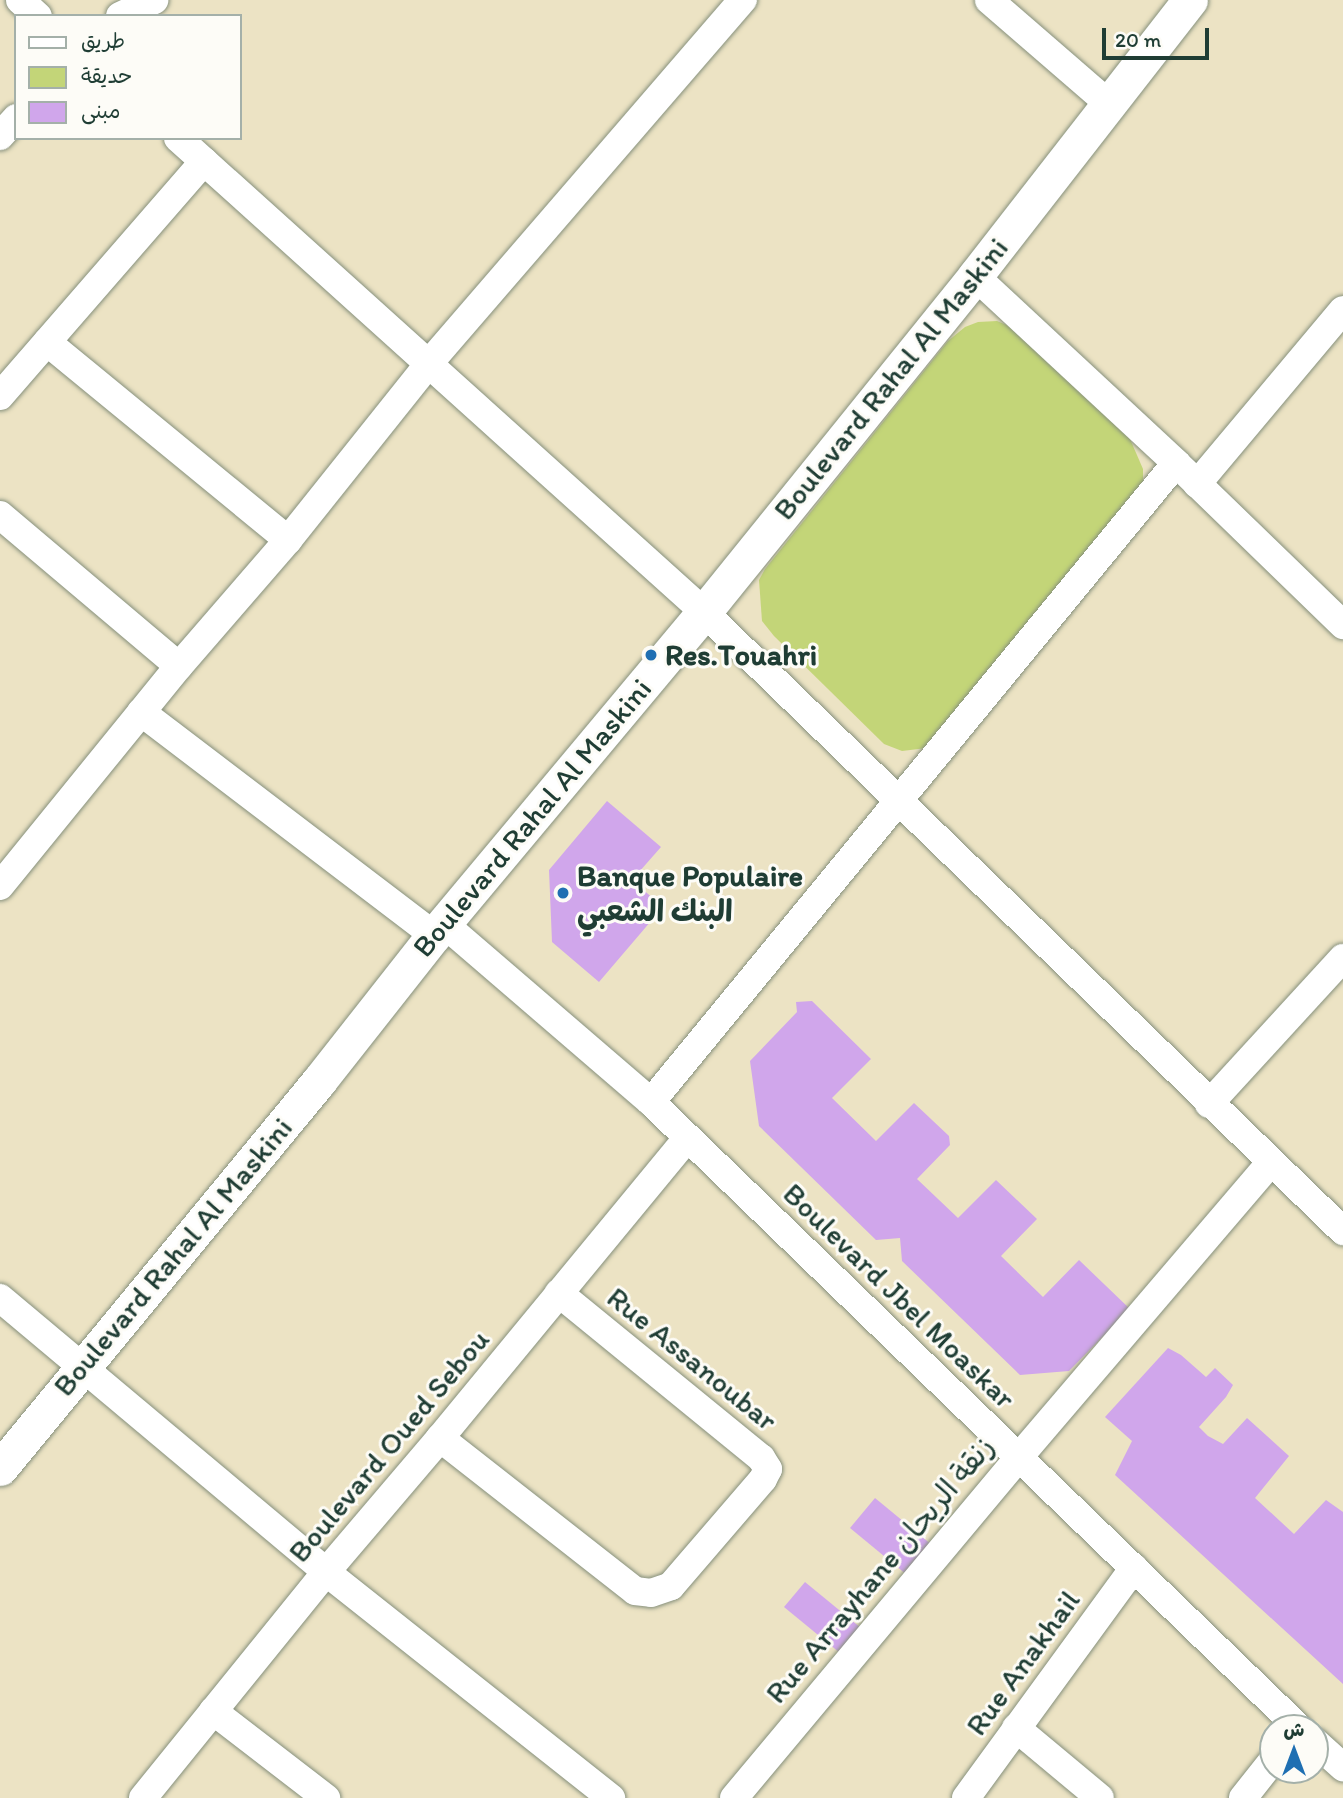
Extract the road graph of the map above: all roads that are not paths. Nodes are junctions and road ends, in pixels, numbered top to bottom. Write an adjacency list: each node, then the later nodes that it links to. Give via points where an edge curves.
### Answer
1 (20, 0): 6 (street)
2 (153, 0): 7 (street)
3 (743, 0): 16 (street)
4 (989, 0): 8 (street)
5 (1190, 0): 8 (street, Boulevard Rahal Al Maskini)
6 (36, 14)
7 (124, 14)
8 (1109, 104): 13 (street, Boulevard Rahal Al Maskini)
9 (14, 120): 10 (street)
10 (0, 136)
11 (180, 140): 12 (street)
12 (204, 161): 15 (street); 16 (street)
13 (975, 276): 18 (street); 22 (street, Boulevard Rahal Al Maskini)
14 (1343, 310): 19 (street)
15 (47, 342): 17 (street); 21 (street)
16 (430, 362): 21 (street); 22 (street)
17 (0, 396)
18 (1176, 463): 19 (street); 26 (street)
19 (1197, 484): 23 (street)
20 (0, 515): 24 (street)
21 (288, 540): 24 (street)
22 (704, 612): 26 (street); 28 (street, Boulevard Rahal Al Maskini)
23 (1343, 625)
24 (179, 666): 25 (street)
25 (141, 712): 27 (street); 28 (street, Boulevard Jbel Moaskar)
26 (900, 801): 30 (street); 31 (street)
27 (0, 886)
28 (438, 929): 30 (street, Boulevard Jbel Moaskar); 37 (street, Boulevard Rahal Al Maskini)
29 (1343, 958): 31 (street)
30 (651, 1102): 32 (street, Boulevard Jbel Moaskar)
31 (1209, 1104): 33 (street)
32 (687, 1138): 35 (street, Boulevard Oued Sebou); 39 (street, Boulevard Jbel Moaskar)
33 (1270, 1163): 34 (street); 39 (street, Rue Arrayhane زنقة الريحان)
34 (1343, 1229)
35 (559, 1293): 38 (street, Boulevard Oued Sebou); 38 (street, Rue Assanoubar, via 761,1458 768,1469 763,1479 670,1586 651,1593 635,1591)
36 (0, 1298): 37 (street)
37 (83, 1365): 40 (street, Boulevard Rahal Al Maskini); 42 (street)
38 (440, 1438): 42 (street, Boulevard Oued Sebou)
39 (1018, 1457): 41 (street, Boulevard Jbel Moaskar); 52 (street, Rue Arrayhane زنقة الريحان)
40 (0, 1468)
41 (1134, 1568): 44 (street, Boulevard Jbel Moaskar); 45 (street, Rue Anakhail)
42 (326, 1572): 43 (street, Boulevard Oued Sebou); 51 (street)
43 (213, 1711): 49 (street, Boulevard Oued Sebou); 50 (street)
44 (1285, 1714)
45 (1016, 1728): 53 (street, Rue Anakhail); 54 (street)
46 (1329, 1754): 47 (street)
47 (1343, 1767)
48 (1259, 1778): 55 (street)
49 (143, 1798)
50 (326, 1798)
51 (611, 1798)
52 (734, 1798)
53 (966, 1798)
54 (1100, 1798)
55 (1243, 1798)

